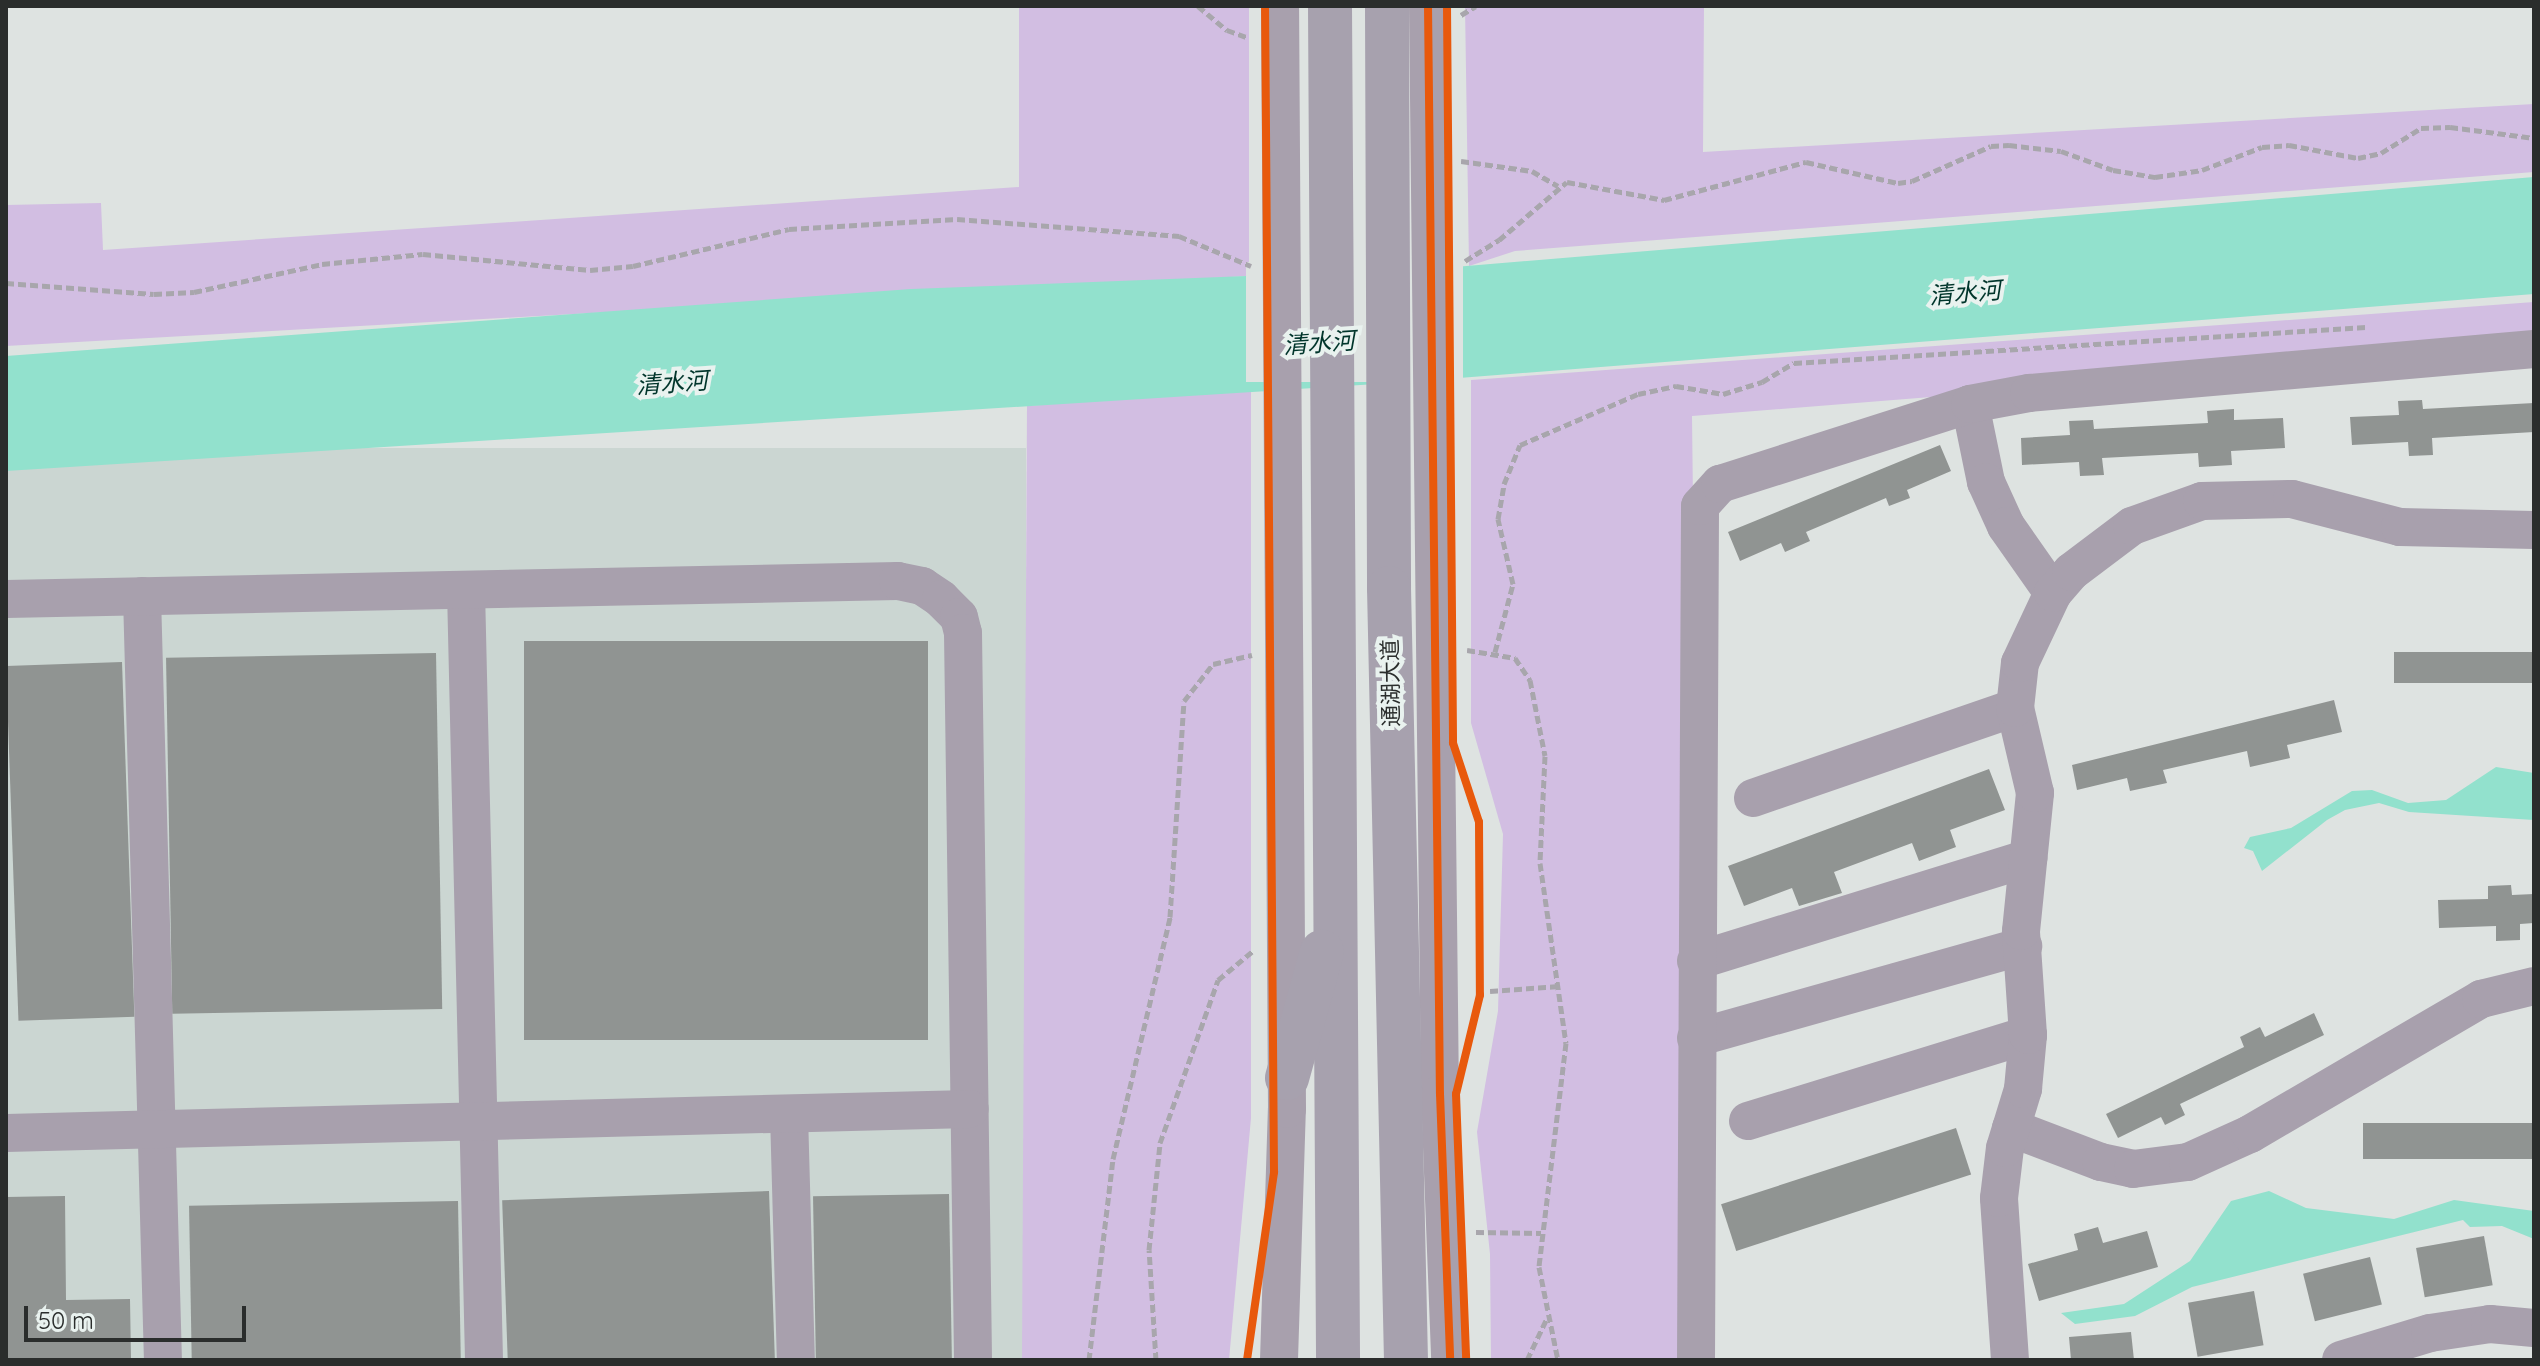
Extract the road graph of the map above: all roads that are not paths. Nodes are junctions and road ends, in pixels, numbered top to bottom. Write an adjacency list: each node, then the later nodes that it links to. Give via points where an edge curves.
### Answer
1 (1280, 6): 22 (street)
2 (1330, 6): 16 (main road)
3 (1387, 6): 5 (main road, 通湖大道)
4 (1428, 6): 5 (street)
5 (1409, 225): 30 (main road, 通湖大道, via 1389,588); 40 (street, via 1435,584 1440,1094)
6 (2534, 349): 7 (street, via 2029,393)
7 (1970, 404): 10 (street, via 1986,482 2006,526); 18 (street, via 1720,484 1700,506)
8 (2534, 530): 10 (street, via 2400,527 2292,499 2202,501 2132,526 2071,572)
9 (466, 590): 11 (street); 23 (street, via 898,581 922,586 959,617); 25 (street)
10 (2053, 593): 13 (street, via 2020,663)
11 (142, 596): 12 (street); 28 (street)
12 (6, 599)
13 (2015, 708): 14 (street); 15 (street, via 2035,793)
14 (1753, 798)
15 (2028, 858): 17 (street); 18 (street)
16 (1337, 900): 22 (main road); 37 (main road)
17 (2023, 946): 20 (street); 21 (street)
18 (1696, 961): 21 (street)
19 (2534, 986): 27 (street, via 2481,999 2250,1134 2188,1162 2123,1167)
20 (2028, 1035): 26 (street); 27 (street, via 2023,1089)
21 (1696, 1038): 41 (street)
22 (1287, 1078): 36 (street)
23 (970, 1109): 24 (street); 35 (street)
24 (789, 1114): 25 (street); 34 (street)
25 (479, 1121): 28 (street); 33 (street)
26 (1748, 1121)
27 (2011, 1128): 42 (street, via 1999,1198)
28 (157, 1129): 29 (street); 32 (street)
29 (6, 1133)
30 (1406, 1315): 38 (main road, 通湖大道); 39 (main road)
31 (2534, 1328): 43 (street, via 2490,1324 2430,1333)
32 (163, 1360)
33 (484, 1360)
34 (796, 1360)
35 (973, 1360)
36 (1279, 1360)
37 (1338, 1360)
38 (1406, 1360)
39 (1419, 1360)
40 (1450, 1360)
41 (1696, 1360)
42 (2010, 1360)
43 (2341, 1360)

